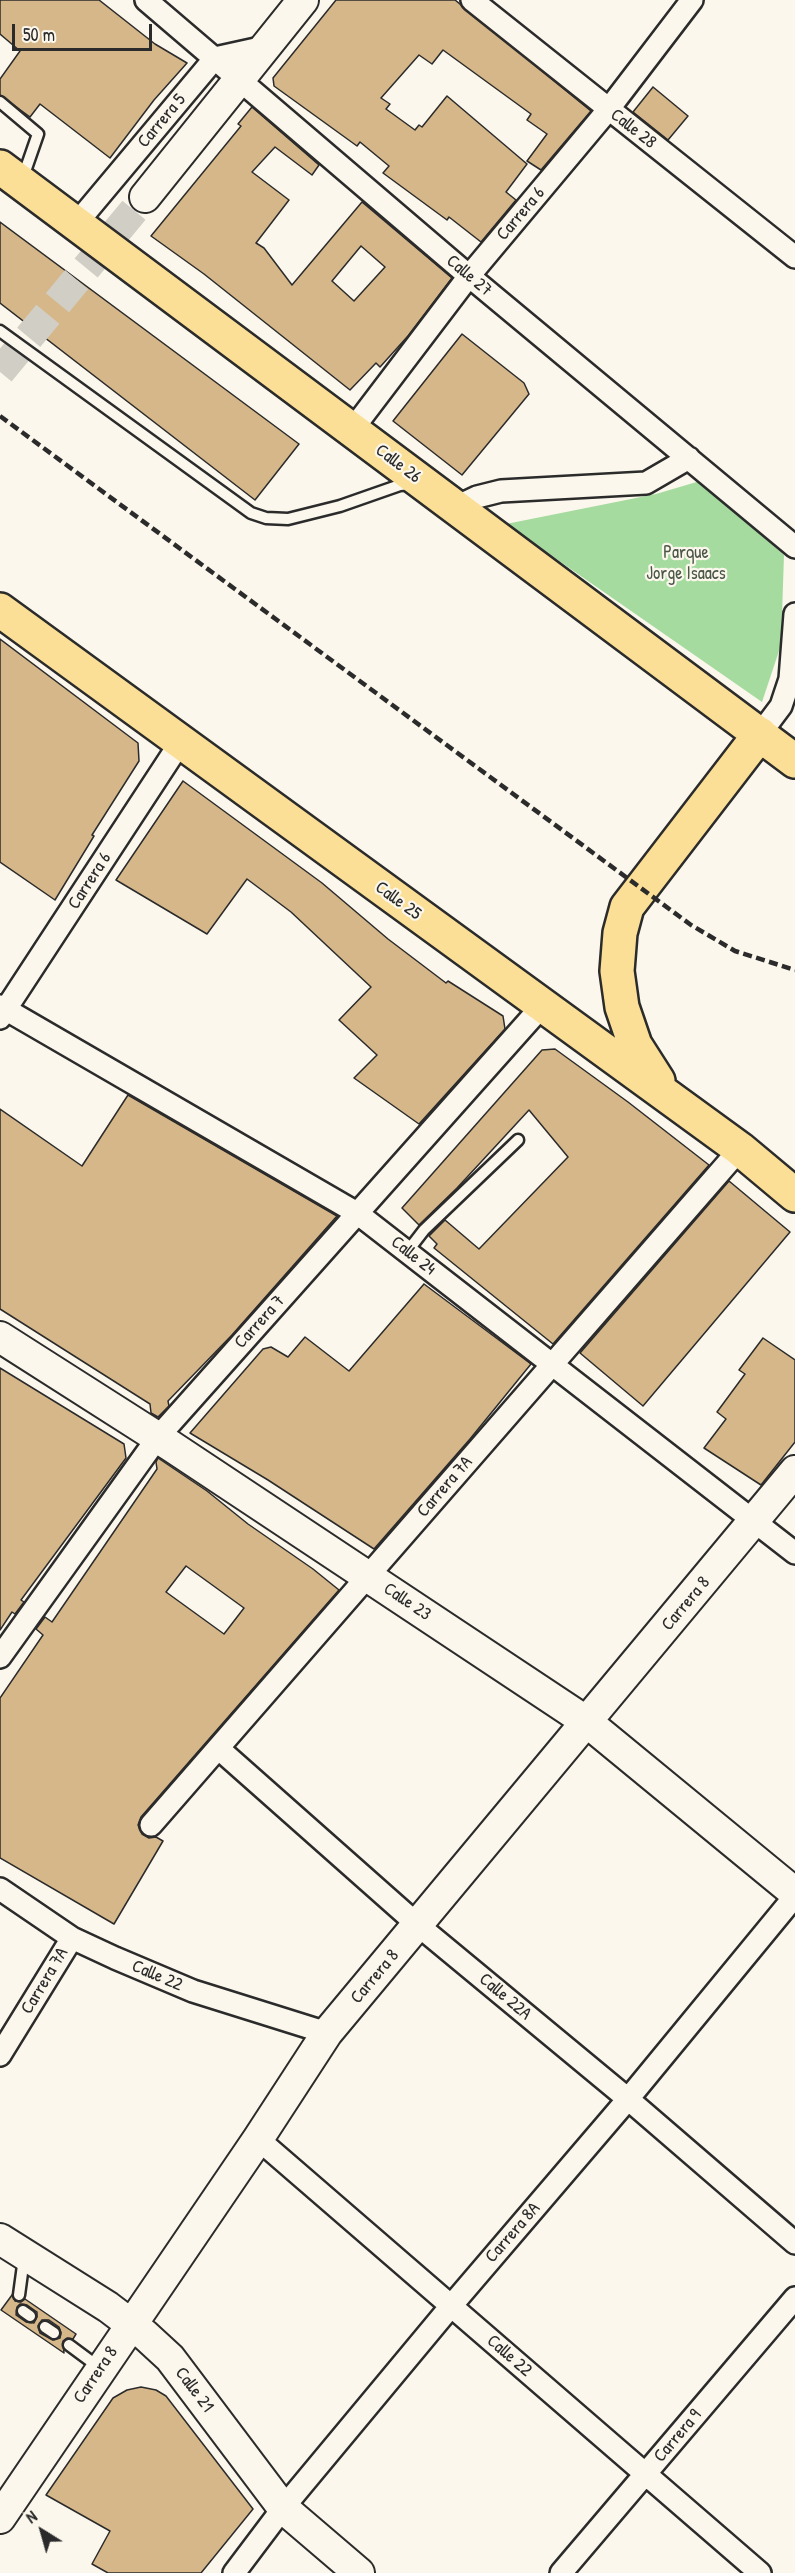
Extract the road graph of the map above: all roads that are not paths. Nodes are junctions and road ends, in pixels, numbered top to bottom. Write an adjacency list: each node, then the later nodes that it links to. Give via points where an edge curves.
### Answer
1 (146, 0): 6 (street, Calle 27)
2 (303, 0): 5 (main road, Carrera 5)
3 (472, 0): 9 (street, Calle 28)
4 (692, 0): 9 (street, Carrera 6)
5 (265, 47): 6 (street); 7 (main road, Carrera 5)
6 (215, 58): 7 (street, Calle 27); 12 (street, Carrera 5)
7 (240, 78): 11 (main road, Carrera 5); 14 (street, Calle 27)
8 (0, 102): 10 (lane, via 38,134)
9 (608, 110): 13 (street, Calle 28); 14 (street, Carrera 6)
10 (11, 175): 12 (main road, Calle 26)
11 (145, 197)
12 (76, 224): 16 (main road, Calle 26)
13 (795, 257)
14 (469, 276): 16 (street, Carrera 6); 17 (street, Calle 27)
15 (0, 331): 18 (lane, via 251,513 288,519 400,485)
16 (352, 430): 18 (main road, Calle 26)
17 (689, 458): 19 (street, via 646,483); 22 (street, Calle 27)
18 (423, 483): 20 (main road, Calle 26)
19 (501, 491): 20 (street); 21 (street, via 489,506)
20 (456, 507): 21 (main road, Calle 26)
21 (488, 532): 27 (main road, Calle 26)
22 (795, 548)
23 (0, 609): 28 (main road, Calle 25)
24 (795, 614): 26 (street, via 790,679)
25 (795, 689): 26 (street)
26 (782, 706): 27 (street)
27 (760, 734): 29 (main road, Calle 26); 32 (main road, via 639,889 627,907 621,933 617,971 622,1007 635,1046)
28 (180, 743): 30 (main road, Calle 25); 31 (street, Carrera 6)
29 (795, 761)
30 (543, 1005): 32 (main road, Calle 25); 37 (street, Carrera 7)
31 (2, 1012): 37 (street, Calle 24)
32 (681, 1107): 34 (main road, Calle 25)
33 (519, 1140): 38 (lane, via 424,1230)
34 (740, 1149): 35 (main road, via 781,1160); 36 (main road, Calle 25); 40 (street, Carrera 7A)
35 (795, 1169)
36 (795, 1195)
37 (357, 1213): 38 (street, Calle 24); 41 (street, Carrera 7)
38 (407, 1252): 40 (street, Calle 24)
39 (0, 1337): 41 (main road, Calle 23)
40 (553, 1364): 43 (street, Calle 24); 45 (street, Carrera 7A)
41 (158, 1437): 45 (main road, Calle 23); 46 (street, Carrera 7)
42 (795, 1472): 43 (main road, Carrera 8)
43 (756, 1521): 44 (street, Calle 24); 47 (main road, Carrera 8)
44 (795, 1553)
45 (368, 1575): 47 (main road, Calle 23); 48 (street, Carrera 7A)
46 (0, 1657)
47 (587, 1722): 51 (main road, Calle 23); 52 (main road, Carrera 8)
48 (218, 1748): 49 (street, Carrera 7A); 52 (street, Calle 22A)
49 (151, 1825)
50 (0, 1889): 53 (street, Calle 22)
51 (795, 1894): 56 (street, Carrera 8A)
52 (419, 1926): 54 (main road, Carrera 8); 56 (street, Calle 22A)
53 (72, 1938): 54 (street, Calle 22, via 193,1991); 55 (street, Carrera 7A)
54 (327, 2033): 57 (main road, Carrera 8)
55 (0, 2055)
56 (628, 2099): 58 (street, Calle 22A); 62 (street, Carrera 8A)
57 (258, 2139): 62 (street, Calle 22); 63 (main road, Carrera 8)
58 (795, 2243)
59 (12, 2247): 60 (lane); 63 (main road, Calle 21)
60 (19, 2295)
61 (795, 2298): 66 (street, Carrera 9)
62 (451, 2306): 66 (street, Calle 22); 67 (street, Carrera 8A)
63 (132, 2324): 65 (main road, Carrera 8); 67 (main road, Calle 21, via 170,2358)
64 (69, 2345): 65 (lane)
65 (101, 2368): 68 (main road, Carrera 8)
66 (645, 2474): 71 (street, Carrera 9); 72 (street, Calle 22)
67 (283, 2508): 69 (street, Carrera 8A); 70 (main road, Calle 21)
68 (0, 2518)
69 (234, 2573)
70 (359, 2573)
71 (561, 2573)
72 (760, 2573)

